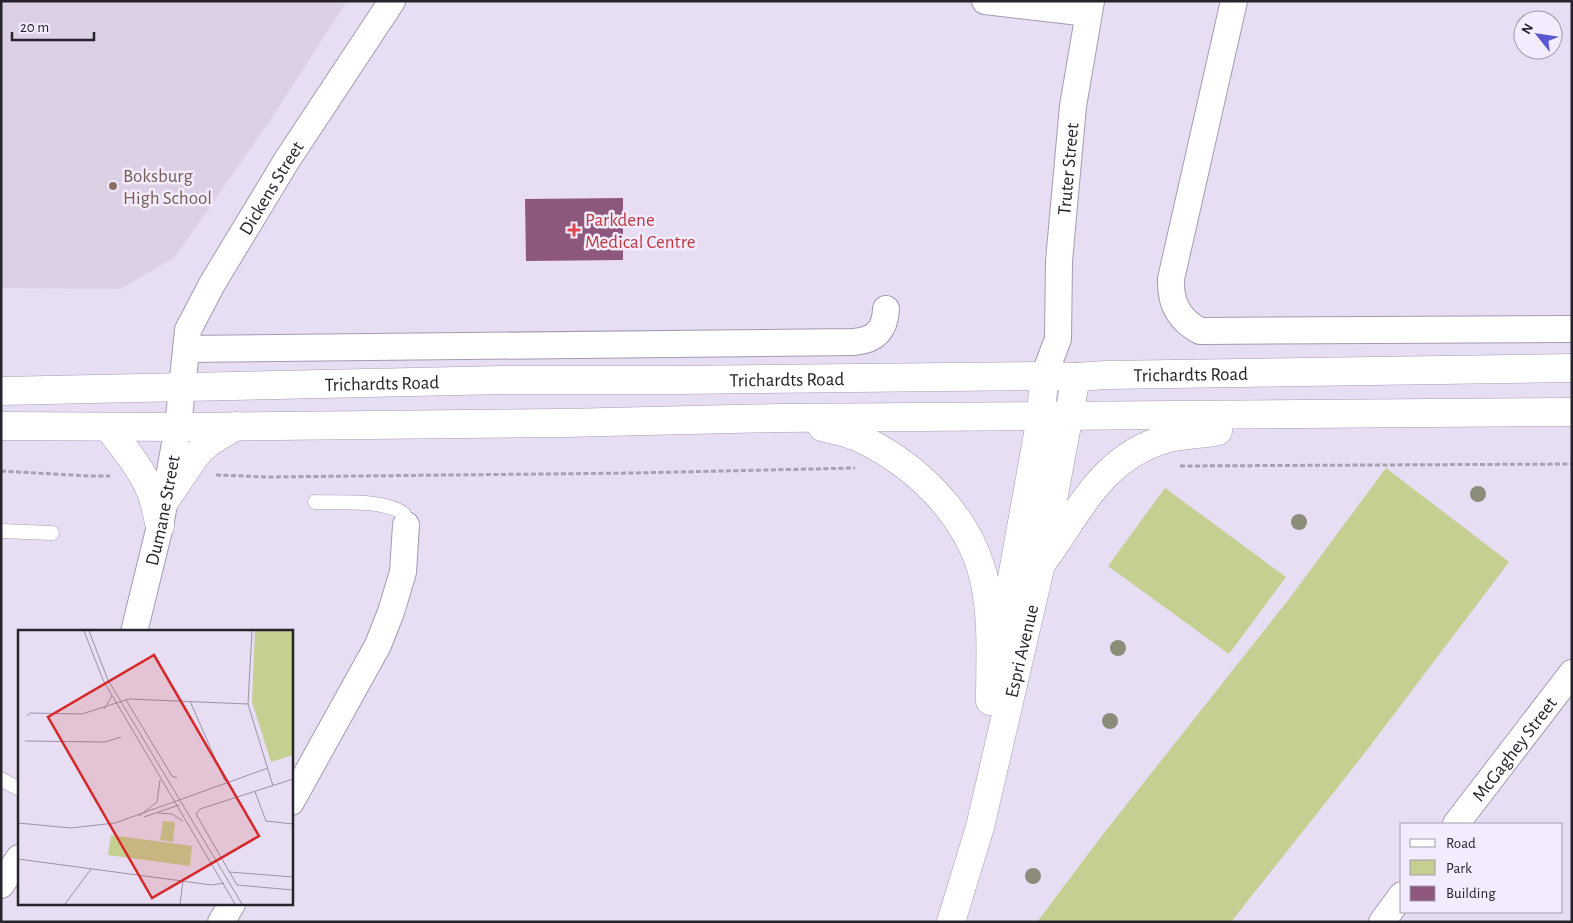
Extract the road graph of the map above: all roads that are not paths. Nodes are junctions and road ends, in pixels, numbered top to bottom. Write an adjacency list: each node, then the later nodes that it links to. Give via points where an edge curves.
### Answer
1 (392, 1): 8 (street, Dickens Street, via 287,160 212,284 188,330)
2 (985, 1): 4 (street)
3 (1234, 1): 6 (street, via 1171,279 1172,301 1183,319 1200,331)
4 (1089, 7): 7 (street, Truter Street, via 1073,106 1067,170 1059,261)
5 (886, 310): 8 (street, Trichardts Road, via 882,328 875,336 854,342)
6 (1572, 329)
7 (1058, 339): 10 (street, Truter Street); 11 (street, Truter Street)
8 (186, 349): 12 (street, Dickens Street)
9 (1572, 368): 11 (main road, Trichardts Road)
10 (1044, 376): 11 (main road, Trichardts Road); 12 (main road, Trichardts Road, via 503,380); 16 (main road, Espri Avenue)
11 (1076, 377): 17 (main road, Espri Avenue)
12 (182, 387): 13 (main road, Trichardts Road); 20 (street, Dumane Street)
13 (1, 391)
14 (1572, 412): 15 (main road, Trichardts Road)
15 (1259, 416): 17 (main road, Trichardts Road); 28 (main road, via 1229,428 1164,440 1123,460 1088,494)
16 (1041, 417): 17 (main road, Trichardts Road); 18 (main road, Trichardts Road); 31 (main road, Espri Avenue)
17 (1070, 417): 28 (main road, Espri Avenue)
18 (779, 418): 21 (main road, Trichardts Road); 31 (main road, via 854,436 882,449 908,466 950,510 976,554 984,579 989,611)
19 (1, 426): 22 (main road, Trichardts Road)
20 (178, 426): 21 (main road, Trichardts Road); 22 (main road, Trichardts Road); 24 (street, Dumane Street)
21 (236, 426): 24 (main road, via 196,455 182,474)
22 (108, 427): 24 (main road, via 134,460)
23 (315, 502): 25 (lane, via 384,504 404,514)
24 (163, 514): 29 (street, Dumane Street)
25 (406, 525): 34 (street, via 403,572 378,644)
26 (1, 531): 27 (lane)
27 (52, 534)
28 (1041, 564): 42 (main road, Espri Avenue, via 980,827)
29 (134, 630)
30 (1572, 673): 35 (street, McGaghey Street)
31 (990, 701): 41 (main road, Espri Avenue, via 968,799)
32 (1, 779): 33 (lane)
33 (18, 788)
34 (292, 800)
35 (1457, 823)
36 (18, 860): 37 (street)
37 (1, 885)
38 (1400, 898): 43 (street)
39 (231, 906): 40 (street)
40 (222, 922)
41 (933, 922)
42 (952, 922)
43 (1382, 922)

